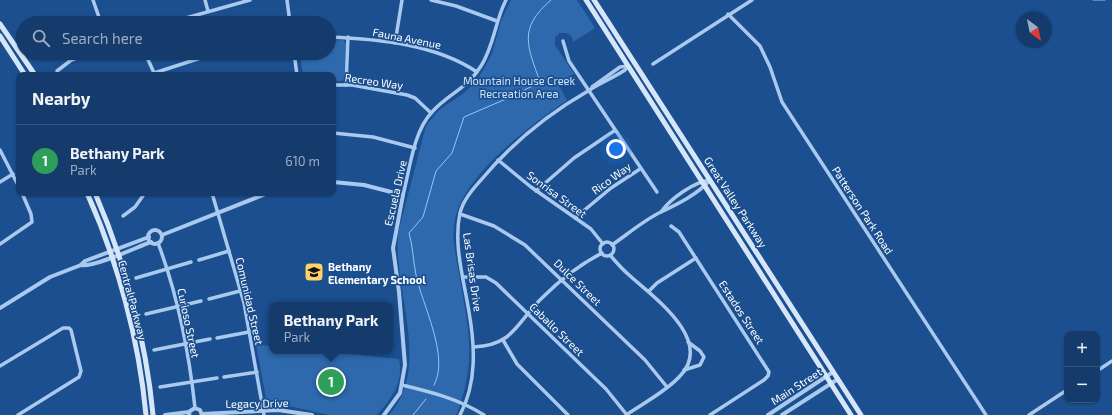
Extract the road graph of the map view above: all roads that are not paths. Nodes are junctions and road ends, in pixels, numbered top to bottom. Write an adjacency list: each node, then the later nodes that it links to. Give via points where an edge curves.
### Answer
1 (93, 0): 13 (street)
2 (205, 0): 11 (street)
3 (250, 0): 11 (street)
4 (287, 0): 15 (street)
5 (402, 0): 22 (street)
6 (431, 0): 16 (street)
7 (506, 0): 16 (street, Escuela Drive)
8 (586, 0): 30 (main road, Great Valley Parkway)
9 (594, 0): 31 (main road, Great Valley Parkway)
10 (752, 0): 12 (street)
11 (208, 11): 14 (street)
12 (728, 14): 29 (street); 143 (street, Patterson Park Road, via 760,46 782,102)
13 (99, 16)
14 (191, 16)
15 (289, 16)
16 (497, 21): 38 (street, Escuela Drive, via 486,58)
17 (0, 24): 23 (main road)
18 (0, 36): 33 (main road)
19 (336, 36): 20 (street, Fauna Avenue)
20 (348, 37): 22 (street, Fauna Avenue); 40 (street)
21 (563, 41): 41 (street, via 569,61)
22 (395, 43): 38 (street, Fauna Avenue, via 455,58)
23 (16, 47)
24 (25, 60): 34 (main road)
25 (72, 60): 32 (street)
26 (149, 60): 35 (street)
27 (195, 60): 36 (street)
28 (295, 60): 37 (street)
29 (653, 64)
30 (628, 66): 31 (main road); 41 (street, Las Brisas Drive, via 620,67); 51 (main road, Great Valley Parkway)
31 (638, 70): 50 (main road, Great Valley Parkway)
32 (57, 71)
33 (23, 72)
34 (33, 72)
35 (153, 72)
36 (160, 72)
37 (297, 72)
38 (477, 72): 42 (street, Escuela Drive, via 463,88)
39 (336, 85): 40 (street, Recreo Way)
40 (346, 85): 42 (street, Recreo Way, via 407,94)
41 (589, 90): 43 (street); 47 (street, Las Brisas Drive, via 551,114)
42 (431, 113): 45 (street, Escuela Drive)
43 (614, 131): 48 (street); 56 (street, via 574,158)
44 (336, 133): 45 (street, via 373,137)
45 (415, 148): 58 (street, Escuela Drive)
46 (0, 150): 49 (street)
47 (498, 160): 56 (street, Sonrisa Street); 67 (street, Las Brisas Drive, via 470,193)
48 (640, 169): 57 (street); 69 (street, Rico Way, via 611,188)
49 (12, 174): 52 (street); 53 (street)
50 (710, 180): 51 (street); 55 (street); 110 (main road, Great Valley Parkway)
51 (702, 181): 55 (main road, Great Valley Parkway); 66 (street, via 672,201)
52 (0, 182)
53 (16, 182)
54 (336, 182): 58 (street, via 364,185)
55 (705, 186): 66 (street); 112 (main road, Great Valley Parkway)
56 (536, 191): 69 (street, Sonrisa Street)
57 (657, 192)
58 (404, 195): 117 (street, Escuela Drive, via 393,248 404,352)
59 (23, 196): 74 (street, via 33,218 30,225)
60 (88, 196): 80 (main road, Central Parkway)
61 (96, 196): 78 (main road, Central Parkway)
62 (143, 196): 68 (street, via 135,207)
63 (213, 196): 65 (street, Comunidad Street)
64 (260, 196): 65 (street)
65 (218, 212): 71 (street); 77 (street, Comunidad Street)
66 (661, 212): 76 (street)
67 (460, 214): 86 (street, Las Brisas Drive, via 458,241); 88 (street, Dulce Street, via 494,226 520,241)
68 (123, 216)
69 (575, 218): 75 (street, Sonrisa Street, via 590,229)
70 (671, 226): 82 (street, Estados Street, via 679,232)
71 (162, 235): 72 (street, via 154,231 150,233); 73 (street)
72 (150, 240): 73 (street); 78 (street)
73 (158, 243): 85 (street, Curioso Street)
74 (0, 244)
75 (603, 244): 76 (street); 79 (street, via 600,248)
76 (612, 245): 81 (street, via 614,251)
77 (229, 251): 83 (street); 89 (street, Comunidad Street)
78 (117, 252): 80 (street); 130 (main road, Central Parkway, via 139,332)
79 (602, 253): 81 (street, via 605,256); 88 (street)
80 (110, 255): 94 (street, via 85,261 50,277); 129 (main road, Central Parkway, via 132,334)
81 (610, 255): 90 (street, via 628,275)
82 (696, 258): 90 (street); 138 (street, Estados Street, via 769,372 768,376)
83 (200, 260)
84 (191, 262): 85 (street)
85 (167, 269): 87 (street); 93 (street, Curioso Street)
86 (463, 277): 95 (street, Caballo Street, via 482,277 490,280); 103 (street, Las Brisas Drive)
87 (136, 278)
88 (562, 279): 95 (street); 119 (street, Dulce Street, via 645,360)
89 (240, 291): 91 (street); 97 (street, Comunidad Street)
90 (649, 291): 101 (street, via 681,325)
91 (209, 299)
92 (202, 301): 93 (street)
93 (177, 306): 96 (street); 102 (street, Curioso Street)
94 (0, 308)
95 (528, 313): 100 (street); 137 (street, Caballo Street, via 606,389)
96 (146, 314)
97 (249, 332): 98 (street); 109 (street, Comunidad Street)
98 (217, 338)
99 (210, 339): 102 (street)
100 (503, 340): 103 (street, via 492,345); 136 (street, via 517,364)
101 (688, 342): 108 (street, via 690,356); 108 (street, via 704,357 700,365)
102 (185, 344): 104 (street); 115 (street, Curioso Street)
103 (474, 347): 121 (street, Las Brisas Drive, via 474,363)
104 (154, 350)
105 (1112, 361): 107 (street)
106 (0, 366): 123 (street, via 66,327 71,330 81,371 79,377)
107 (1100, 369)
108 (684, 370): 119 (street, via 681,376)
109 (257, 372): 111 (street); 124 (street, Comunidad Street)
110 (833, 372): 112 (street, Main Street); 114 (main road, Great Valley Parkway)
111 (224, 377)
112 (826, 377): 116 (main road, Great Valley Parkway); 139 (street, Main Street)
113 (217, 378): 115 (street)
114 (838, 379): 116 (street, Main Street); 142 (main road, Great Valley Parkway)
115 (192, 382): 118 (street); 122 (street, Curioso Street)
116 (831, 383): 140 (street, Main Street); 141 (main road, Great Valley Parkway)
117 (402, 385): 121 (street); 133 (street, Escuela Drive, via 397,399)
118 (160, 387)
119 (667, 387): 137 (street)
120 (1064, 392): 144 (street)
121 (465, 404): 134 (street, Las Brisas Drive); 135 (street)
122 (195, 408): 125 (street); 126 (street)
123 (25, 413): 128 (street)
124 (264, 413): 126 (street, Legacy Drive); 127 (street, Legacy Drive)
125 (189, 414): 131 (street)
126 (202, 414)
127 (304, 414): 132 (street, Legacy Drive)
128 (18, 415)
129 (146, 415)
130 (153, 415)
131 (166, 415)
132 (312, 415)
133 (384, 415)
134 (460, 415)
135 (484, 415)
136 (568, 415)
137 (626, 415)
138 (710, 415)
139 (768, 415)
140 (782, 415)
141 (851, 415)
142 (861, 415)
143 (986, 415)
144 (1029, 415)

